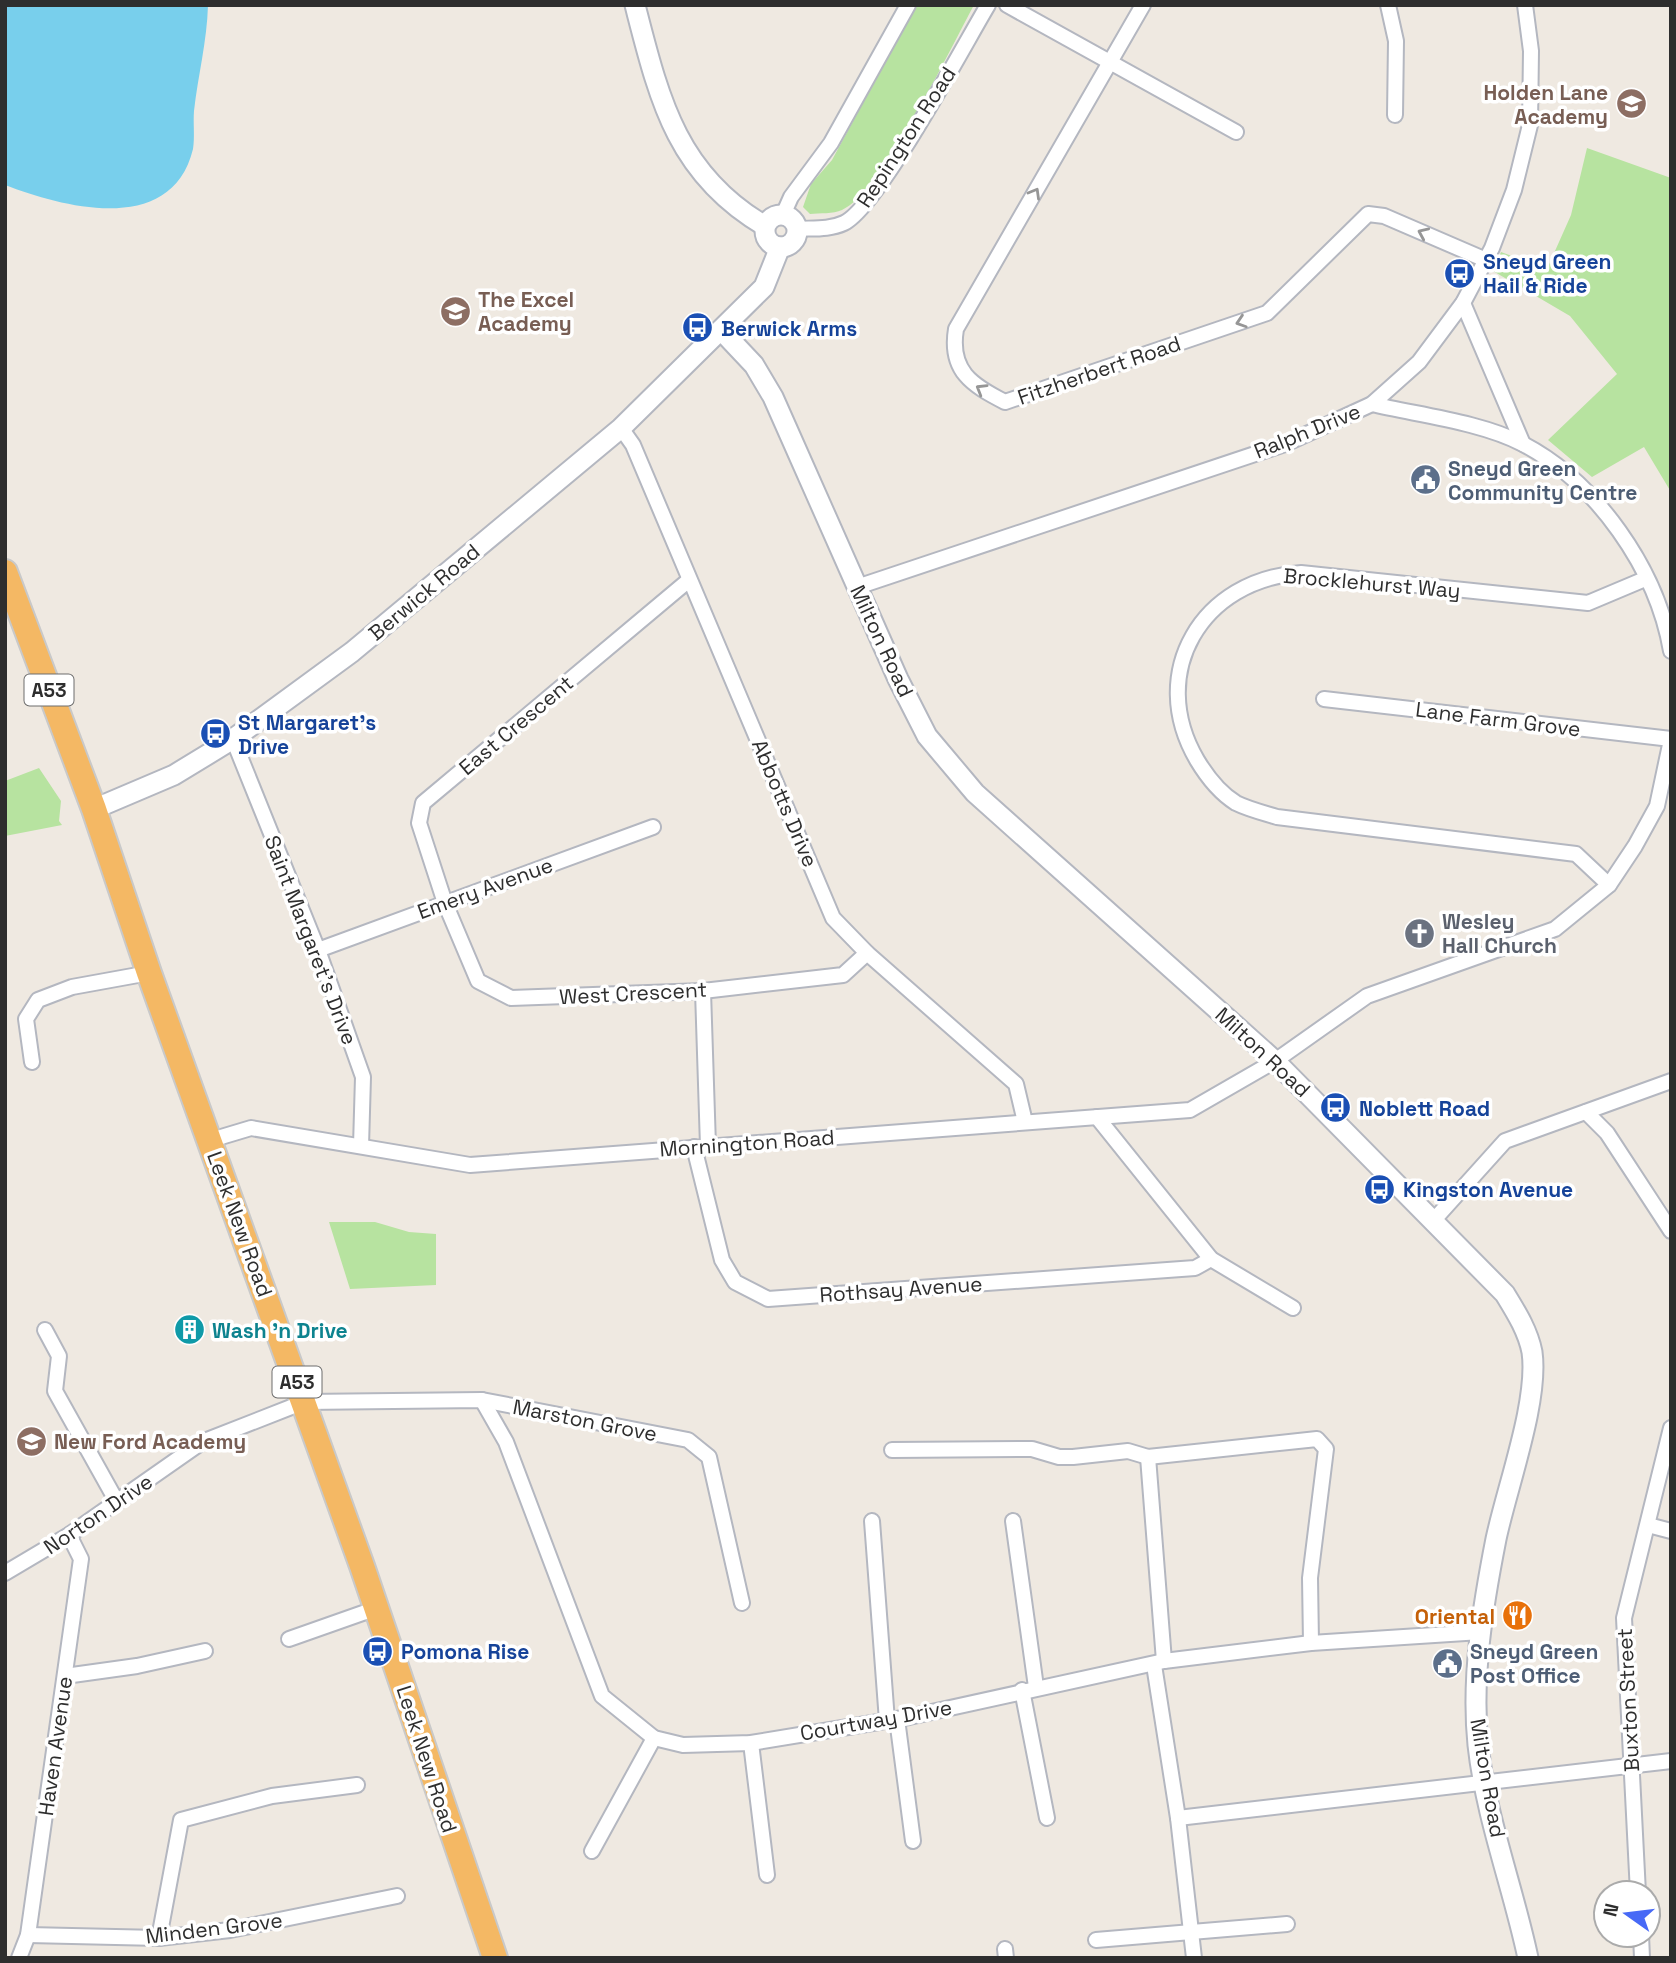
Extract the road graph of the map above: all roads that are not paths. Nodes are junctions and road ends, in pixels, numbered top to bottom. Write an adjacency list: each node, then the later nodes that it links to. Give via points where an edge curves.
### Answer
1 (635, 5): 12 (street, via 661,97 684,149 700,174)
2 (908, 5): 11 (street, via 831,143 791,197)
3 (988, 5): 11 (street, Repington Road, via 896,159 856,213 834,226)
4 (1007, 5): 8 (street)
5 (1143, 5): 8 (street, Fitzherbert Road)
6 (1388, 5): 9 (street, via 1396,41)
7 (1525, 5): 14 (street, Ralph Drive, via 1531,51 1530,125 1514,190)
8 (1112, 62): 10 (street); 14 (street, Fitzherbert Road, one-way to 8, via 1384,216 1368,214 1267,313 1005,402 972,385 956,359 956,329)
9 (1395, 115)
10 (1236, 132)
11 (790, 222): 12 (street, via 772,217); 13 (street, via 791,244)
12 (765, 226): 13 (street, via 768,241)
13 (780, 247): 16 (street, via 764,287)
14 (1486, 260): 15 (street, Ralph Drive)
15 (1463, 303): 17 (street, Ralph Drive, via 1419,362); 19 (street)
16 (721, 330): 18 (street, Berwick Road); 23 (street, Milton Road, via 754,365 773,397)
17 (1372, 404): 19 (street, via 1486,430); 23 (street, Ralph Drive, via 1284,444)
18 (621, 428): 22 (street, Abbotts Drive, via 633,445); 26 (street, Berwick Road, via 352,652)
19 (1523, 444): 21 (street, via 1590,492 1628,544)
20 (5, 572): 28 (highway, Leek New Road / A53)
21 (1645, 579): 24 (street, via 1666,621); 31 (street, Brocklehurst Way, via 1588,603 1301,573 1273,575 1233,591 1196,629 1177,676 1182,735 1206,775 1236,803 1276,817 1576,854)
22 (689, 580): 32 (street, East Crescent, via 423,803 419,823); 34 (street, Abbotts Drive, via 834,918)
23 (857, 587): 37 (street, Milton Road, via 898,679 943,759 975,793)
24 (1671, 651)
25 (1324, 699): 27 (street, Lane Farm Grove)
26 (233, 740): 28 (street, Berwick Road, via 174,775); 33 (street, Saint Margaret's Drive)
27 (1671, 740): 29 (street)
28 (94, 808): 35 (highway, Leek New Road / A53)
29 (1664, 809): 31 (street)
30 (653, 827): 32 (street, Emery Avenue)
31 (1609, 885): 37 (street, via 1555,929 1367,996)
32 (445, 903): 33 (street, Emery Avenue); 36 (street, West Crescent, via 478,981 511,998)
33 (318, 950): 44 (street, Saint Margaret's Drive, via 363,1077)
34 (867, 953): 36 (street, West Crescent, via 843,975); 42 (street, Abbotts Drive, via 1016,1084)
35 (149, 973): 38 (street, via 72,987 38,1000 26,1019); 43 (highway, Leek New Road / A53)
36 (703, 991): 45 (street, Rothsay Avenue)
37 (1275, 1061): 41 (street, Mornington Road, via 1190,1110); 46 (street, Milton Road)
38 (32, 1062)
39 (1671, 1081): 40 (street)
40 (1586, 1112): 46 (street, via 1505,1141); 47 (street, via 1607,1133)
41 (1097, 1117): 42 (street, Mornington Road); 48 (street)
42 (1025, 1122): 45 (street, Mornington Road)
43 (211, 1140): 44 (street, Mornington Road, via 251,1128); 52 (highway, Leek New Road / A53)
44 (361, 1146): 45 (street, Mornington Road, via 470,1165)
45 (701, 1146): 48 (street, Rothsay Avenue, via 722,1260 735,1282 768,1299 1195,1268)
46 (1433, 1220): 65 (street, Milton Road, via 1505,1294 1531,1349 1534,1379 1496,1539)
47 (1671, 1231)
48 (1211, 1259): 49 (street)
49 (1293, 1308)
50 (45, 1330): 56 (street, via 59,1356 55,1391)
51 (482, 1399): 52 (street, Marston Grove); 63 (street, Marston Grove, via 688,1440 709,1457); 73 (street, Courtway Drive, via 506,1442 602,1696)
52 (303, 1402): 56 (street, Norton Drive, via 202,1442); 64 (highway, Leek New Road / A53)
53 (1671, 1429): 59 (street, Buxton Street)
54 (892, 1450): 55 (street, via 1031,1449 1059,1457 1128,1451)
55 (1148, 1457): 67 (street, via 1317,1439 1326,1449 1310,1578); 69 (street)
56 (117, 1502): 61 (street, Norton Drive)
57 (872, 1521): 72 (street)
58 (1013, 1521): 71 (street)
59 (1648, 1525): 60 (street); 76 (street, Buxton Street, via 1624,1618)
60 (1671, 1531)
61 (69, 1535): 62 (street, Norton Drive); 70 (street, Haven Avenue, via 81,1559)
62 (5, 1573)
63 (743, 1603)
64 (377, 1608): 66 (street); 87 (highway, Leek New Road / A53)
65 (1481, 1632): 67 (street, Courtway Drive); 77 (street, Milton Road, via 1478,1745)
66 (289, 1639)
67 (1311, 1643): 69 (street, Courtway Drive)
68 (205, 1651): 70 (street)
69 (1159, 1663): 71 (street, Courtway Drive); 80 (street)
70 (65, 1676): 89 (street, Haven Avenue)
71 (1029, 1689): 72 (street, Courtway Drive); 79 (street)
72 (892, 1720): 74 (street, Courtway Drive); 81 (street)
73 (654, 1738): 74 (street, Courtway Drive, via 683,1745); 82 (street)
74 (751, 1743): 83 (street)
75 (1671, 1761): 76 (street)
76 (1631, 1764): 77 (street); 84 (street, Buxton Street)
77 (1485, 1782): 80 (street); 96 (street, Milton Road)
78 (357, 1785): 90 (street, via 272,1796 181,1820)
79 (1047, 1818)
80 (1178, 1818): 88 (street)
81 (913, 1841)
82 (592, 1851)
83 (767, 1875)
84 (1637, 1879)
85 (397, 1896): 90 (street, Minden Grove, via 230,1930)
86 (1287, 1924): 88 (street)
87 (483, 1928): 93 (highway, via 477,1942); 94 (highway, Leek New Road / A53)
88 (1191, 1930): 91 (street); 95 (street)
89 (29, 1935): 90 (street, Minden Grove); 92 (street, Haven Avenue)
90 (159, 1938)
91 (1096, 1940)
92 (19, 1958)
93 (479, 1958)
94 (495, 1958)
95 (1194, 1958)
96 (1528, 1958)

